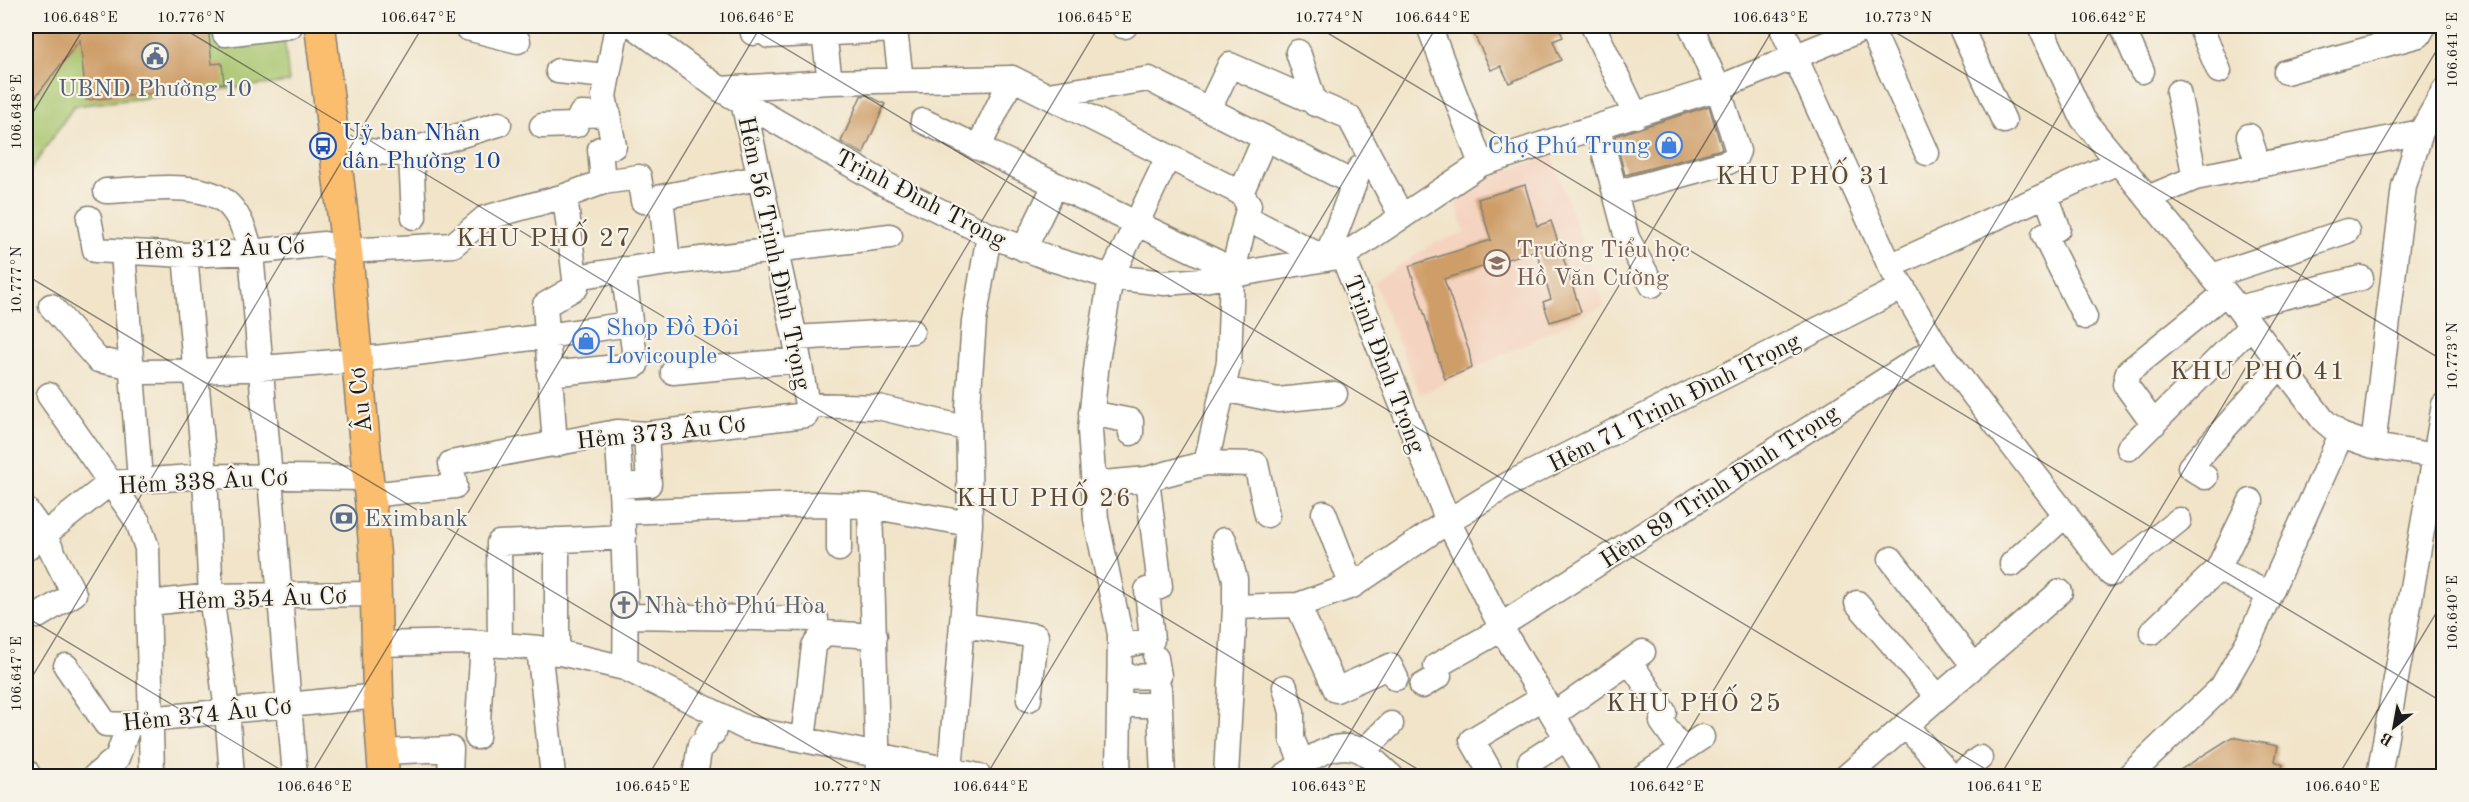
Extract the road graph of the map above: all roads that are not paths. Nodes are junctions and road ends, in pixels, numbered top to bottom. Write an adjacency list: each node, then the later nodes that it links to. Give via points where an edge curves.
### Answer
1 (224, 26): 2 (street, via 225,34)
2 (290, 26)
3 (320, 26): 48 (main road, Âu Cơ)
4 (467, 26): 19 (street)
5 (617, 26): 26 (street)
6 (634, 26): 31 (street, Trịnh Đình Trọng)
7 (1429, 26): 55 (street)
8 (1593, 26): 39 (street)
9 (1691, 26): 30 (street)
10 (1781, 26): 21 (street)
11 (1870, 26): 21 (street); 51 (street)
12 (1960, 26): 40 (street)
13 (2040, 26): 54 (street, via 2083,119)
14 (2122, 26): 23 (street)
15 (2200, 26): 24 (street)
16 (2424, 26): 25 (street, via 2419,35)
17 (753, 33): 18 (street)
18 (824, 33): 28 (street, via 895,30); 29 (street)
19 (518, 41)
20 (1298, 52): 36 (street)
21 (1794, 58): 30 (street); 85 (street)
22 (558, 71): 26 (street)
23 (2142, 71)
24 (2219, 71)
25 (2286, 72)
26 (606, 76): 38 (street, via 604,96)
27 (1012, 78): 28 (street); 34 (street); 49 (street)
28 (902, 80): 29 (street)
29 (830, 82): 31 (street)
30 (1718, 87): 39 (street); 63 (street, via 1738,151 1735,158)
31 (720, 89): 35 (street, Trịnh Đình Trọng)
32 (2178, 92): 58 (street)
33 (2444, 92): 45 (street)
34 (1048, 95): 37 (street, via 1149,79); 53 (street)
35 (743, 102): 57 (street, Hẻm 56 Trịnh Đình Trọng); 75 (street, Trịnh Đình Trọng, via 851,156)
36 (1315, 104): 37 (street, via 1230,66); 50 (street, via 1349,117)
37 (1209, 109): 47 (street)
38 (609, 115): 43 (street, via 581,114 576,125); 59 (street, via 614,147 600,149)
39 (1636, 116): 44 (street)
40 (2004, 121)
41 (923, 122): 49 (street)
42 (499, 124): 52 (street, via 414,149)
43 (542, 126)
44 (1598, 128): 55 (street); 63 (street)
45 (2421, 132): 56 (street); 121 (street, via 2404,186)
46 (2249, 136): 56 (street)
47 (1265, 138): 60 (street); 64 (street)
48 (336, 148): 52 (street); 79 (main road, Âu Cơ)
49 (978, 148): 61 (street)
50 (1368, 152): 60 (street); 70 (street)
51 (1927, 153)
52 (411, 155): 69 (street)
53 (1168, 157): 64 (street); 73 (street)
54 (2118, 162): 65 (street); 67 (street)
55 (1480, 164): 70 (street)
56 (2258, 164): 58 (street)
57 (758, 178): 68 (street); 77 (street, Hẻm 56 Trịnh Đình Trọng)
58 (2195, 178): 67 (street)
59 (603, 182): 66 (street, Hẻm 312 Âu Cơ); 68 (street, Hẻm 312 Âu Cơ, via 639,177 644,201)
60 (1353, 183): 83 (street)
61 (1056, 185): 73 (street); 78 (street)
62 (106, 191): 81 (street, via 199,189 229,205 245,232)
63 (1615, 193): 91 (street, via 1627,238)
64 (1241, 194): 72 (street, via 1249,205)
65 (2046, 195): 85 (street); 95 (street, via 2058,228 2044,235)
66 (565, 196): 79 (street, Hẻm 312 Âu Cơ, via 485,218 453,245); 88 (street)
67 (2148, 198): 93 (street)
68 (661, 199): 84 (street)
69 (414, 217)
70 (1402, 217): 83 (street)
71 (89, 218): 80 (street, Hẻm 312 Âu Cơ, via 95,250)
72 (1247, 218): 83 (street); 87 (street)
73 (1136, 224): 87 (street, via 1217,262); 89 (street)
74 (2347, 231): 93 (street)
75 (989, 235): 78 (street, Trịnh Đình Trọng); 115 (street, via 974,321)
76 (891, 236): 77 (street)
77 (776, 249): 84 (street); 100 (street, Hẻm 56 Trịnh Đình Trọng)
78 (1024, 249): 89 (street, Trịnh Đình Trọng)
79 (347, 251): 81 (street, Hẻm 312 Âu Cơ, via 324,244); 101 (main road, Âu Cơ)
80 (123, 252): 82 (street, Hẻm 312 Âu Cơ); 103 (street)
81 (251, 252): 82 (street, Hẻm 312 Âu Cơ); 104 (street)
82 (185, 255): 105 (street)
83 (1335, 257): 87 (street, Trịnh Đình Trọng); 143 (street, Trịnh Đình Trọng)
84 (668, 263): 86 (street)
85 (1890, 266): 92 (street)
86 (623, 269): 88 (street); 96 (street)
87 (1232, 275): 89 (street, Trịnh Đình Trọng, via 1165,283); 108 (street, via 1229,362)
88 (575, 277): 98 (street, via 576,287 545,305)
89 (1111, 277): 113 (street)
90 (2361, 278): 93 (street)
91 (1652, 285)
92 (1903, 287): 99 (street); 143 (street, Hẻm 71 Trịnh Đình Trọng, via 1509,484)
93 (2231, 301): 102 (street); 114 (street); 114 (street, via 2128,372 2125,384)
94 (51, 306): 103 (street, via 98,360)
95 (2085, 317)
96 (630, 324): 98 (street); 107 (street, via 636,365)
97 (912, 331): 100 (street)
98 (547, 336): 101 (street); 107 (street)
99 (1937, 347): 140 (street); 167 (street, Hẻm 89 Trịnh Đình Trọng)
100 (797, 349): 106 (street); 111 (street, Hẻm 56 Trịnh Đình Trọng)
101 (355, 360): 104 (street); 133 (main road, Âu Cơ)
102 (2281, 365): 119 (street, via 2323,420); 127 (street, via 2190,466)
103 (130, 366): 105 (street, via 141,372); 129 (street)
104 (263, 368): 105 (street); 126 (street)
105 (195, 372): 125 (street)
106 (673, 372)
107 (549, 374): 120 (street)
108 (1223, 389): 109 (street, via 1278,400); 124 (street)
109 (1335, 394)
110 (49, 395): 130 (street)
111 (807, 405): 115 (street, via 878,407); 118 (street, Hẻm 373 Âu Cơ, via 806,415)
112 (2444, 405): 123 (street)
113 (1091, 413): 117 (street, via 1131,421); 131 (street)
114 (2154, 424): 122 (street)
115 (969, 429): 144 (street)
116 (617, 432): 118 (street, Hẻm 373 Âu Cơ); 120 (street, Hẻm 373 Âu Cơ); 132 (street)
117 (1131, 433)
118 (646, 434): 132 (street, via 649,484)
119 (2341, 435): 121 (street); 156 (street)
120 (555, 445): 133 (street, Hẻm 373 Âu Cơ, via 451,463 455,486)
121 (2373, 446): 123 (street)
122 (2129, 448)
123 (2439, 456): 224 (street)
124 (1206, 463): 128 (street); 141 (street, via 1256,464)
125 (205, 476): 126 (street, Hẻm 338 Âu Cơ); 129 (street, Hẻm 338 Âu Cơ); 158 (street)
126 (272, 477): 133 (street, Hẻm 338 Âu Cơ); 157 (street)
127 (2205, 477)
128 (1147, 479): 131 (street); 172 (street, via 1160,587 1147,590 1152,640)
129 (140, 480): 130 (street, Hẻm 338 Âu Cơ)
130 (110, 483): 148 (street, Hẻm 338 Âu Cơ); 159 (street, via 138,522 147,548)
131 (1094, 484): 172 (street, via 1096,519)
132 (621, 486): 138 (street)
133 (368, 487): 155 (main road, Âu Cơ)
134 (2251, 501): 152 (street)
135 (839, 505): 136 (street); 138 (street); 149 (street)
136 (870, 506): 144 (street); 169 (street)
137 (26, 510): 148 (street)
138 (624, 512): 145 (street)
139 (1324, 513): 153 (street)
140 (2066, 514): 142 (street, via 2111,574); 151 (street)
141 (1267, 515)
142 (2179, 520)
143 (1448, 521): 153 (street, Hẻm 71 Trịnh Đình Trọng); 167 (street, Trịnh Đình Trọng)
144 (970, 524): 166 (street)
145 (624, 537): 146 (street); 164 (street)
146 (557, 540): 171 (street, via 500,543); 173 (street)
147 (1224, 540): 162 (street, via 1235,579)
148 (35, 542): 163 (street, via 74,594)
149 (839, 549)
150 (1891, 559): 176 (street)
151 (2012, 564)
152 (2218, 569): 156 (street); 168 (street)
153 (1352, 586): 161 (street, Hẻm 71 Trịnh Đình Trọng)
154 (2060, 592): 176 (street)
155 (375, 594): 157 (street, Hẻm 354 Âu Cơ); 170 (main road, Âu Cơ)
156 (2269, 594): 223 (street, via 2222,687)
157 (281, 595): 158 (street, Hẻm 354 Âu Cơ); 185 (street)
158 (211, 596): 159 (street, Hẻm 354 Âu Cơ); 188 (street)
159 (150, 603): 190 (street)
160 (1857, 603): 183 (street)
161 (1298, 605): 162 (street, Hẻm 71 Trịnh Đình Trọng); 179 (street, via 1336,690 1390,666)
162 (1235, 607): 216 (street)
163 (38, 616)
164 (626, 616): 165 (street); 177 (street)
165 (816, 619)
166 (962, 625): 184 (street, via 1036,636); 203 (street)
167 (1501, 627): 180 (street, Hẻm 89 Trịnh Đình Trọng, via 1436,666 1439,676); 187 (street, Trịnh Đình Trọng)
168 (2152, 632)
169 (875, 636): 195 (street, via 824,633 814,646); 200 (street)
170 (376, 644): 171 (street); 182 (main road, Âu Cơ)
171 (491, 644): 173 (street); 193 (street)
172 (1120, 646): 178 (street)
173 (548, 650): 177 (street); 211 (street)
174 (1156, 658): 178 (street, via 1159,676)
175 (66, 666): 190 (street, Hẻm 374 Âu Cơ, via 106,724)
176 (1974, 666): 183 (street)
177 (625, 668): 189 (street)
178 (1120, 677): 186 (street)
179 (1396, 678)
180 (1422, 686)
181 (1286, 687): 204 (street, via 1292,712)
182 (378, 696): 185 (street, Hẻm 374 Âu Cơ); 199 (main road, Âu Cơ)
183 (1938, 697): 192 (street)
184 (1029, 699)
185 (289, 704): 188 (street, Hẻm 374 Âu Cơ); 209 (street)
186 (1119, 705): 214 (street); 215 (street, via 1159,696)
187 (1548, 706): 194 (street, Trịnh Đình Trọng); 201 (street, via 1472,740); 219 (street, via 1637,657 1663,717 1692,744)
188 (227, 710): 190 (street, Hẻm 374 Âu Cơ); 208 (street)
189 (718, 714): 195 (street, via 746,728); 212 (street, via 713,734 708,733 705,744 700,745)
190 (139, 722): 206 (street, via 117,758); 207 (street)
191 (1391, 724): 196 (street)
192 (1905, 725): 220 (street); 221 (street)
193 (477, 737)
194 (1567, 738): 198 (street); 218 (street, Trịnh Đình Trọng)
195 (803, 740): 200 (street)
196 (1363, 752): 204 (street, via 1348,746 1328,748); 217 (street)
197 (1980, 758): 222 (street)
198 (1530, 762)
199 (383, 764): 210 (street, via 451,749)
200 (878, 767): 203 (street)
201 (1489, 770)
202 (26, 771): 205 (street)
203 (950, 771): 213 (street)
204 (1289, 773)
205 (29, 777)
206 (95, 777)
207 (152, 777)
208 (232, 777)
209 (295, 777)
210 (450, 777)
211 (553, 777)
212 (694, 777)
213 (980, 777)
214 (1118, 777)
215 (1163, 777)
216 (1226, 777)
217 (1391, 777)
218 (1590, 777)
219 (1644, 777)
220 (1848, 777)
221 (1951, 777)
222 (1958, 777)
223 (2129, 777)
224 (2379, 777)

